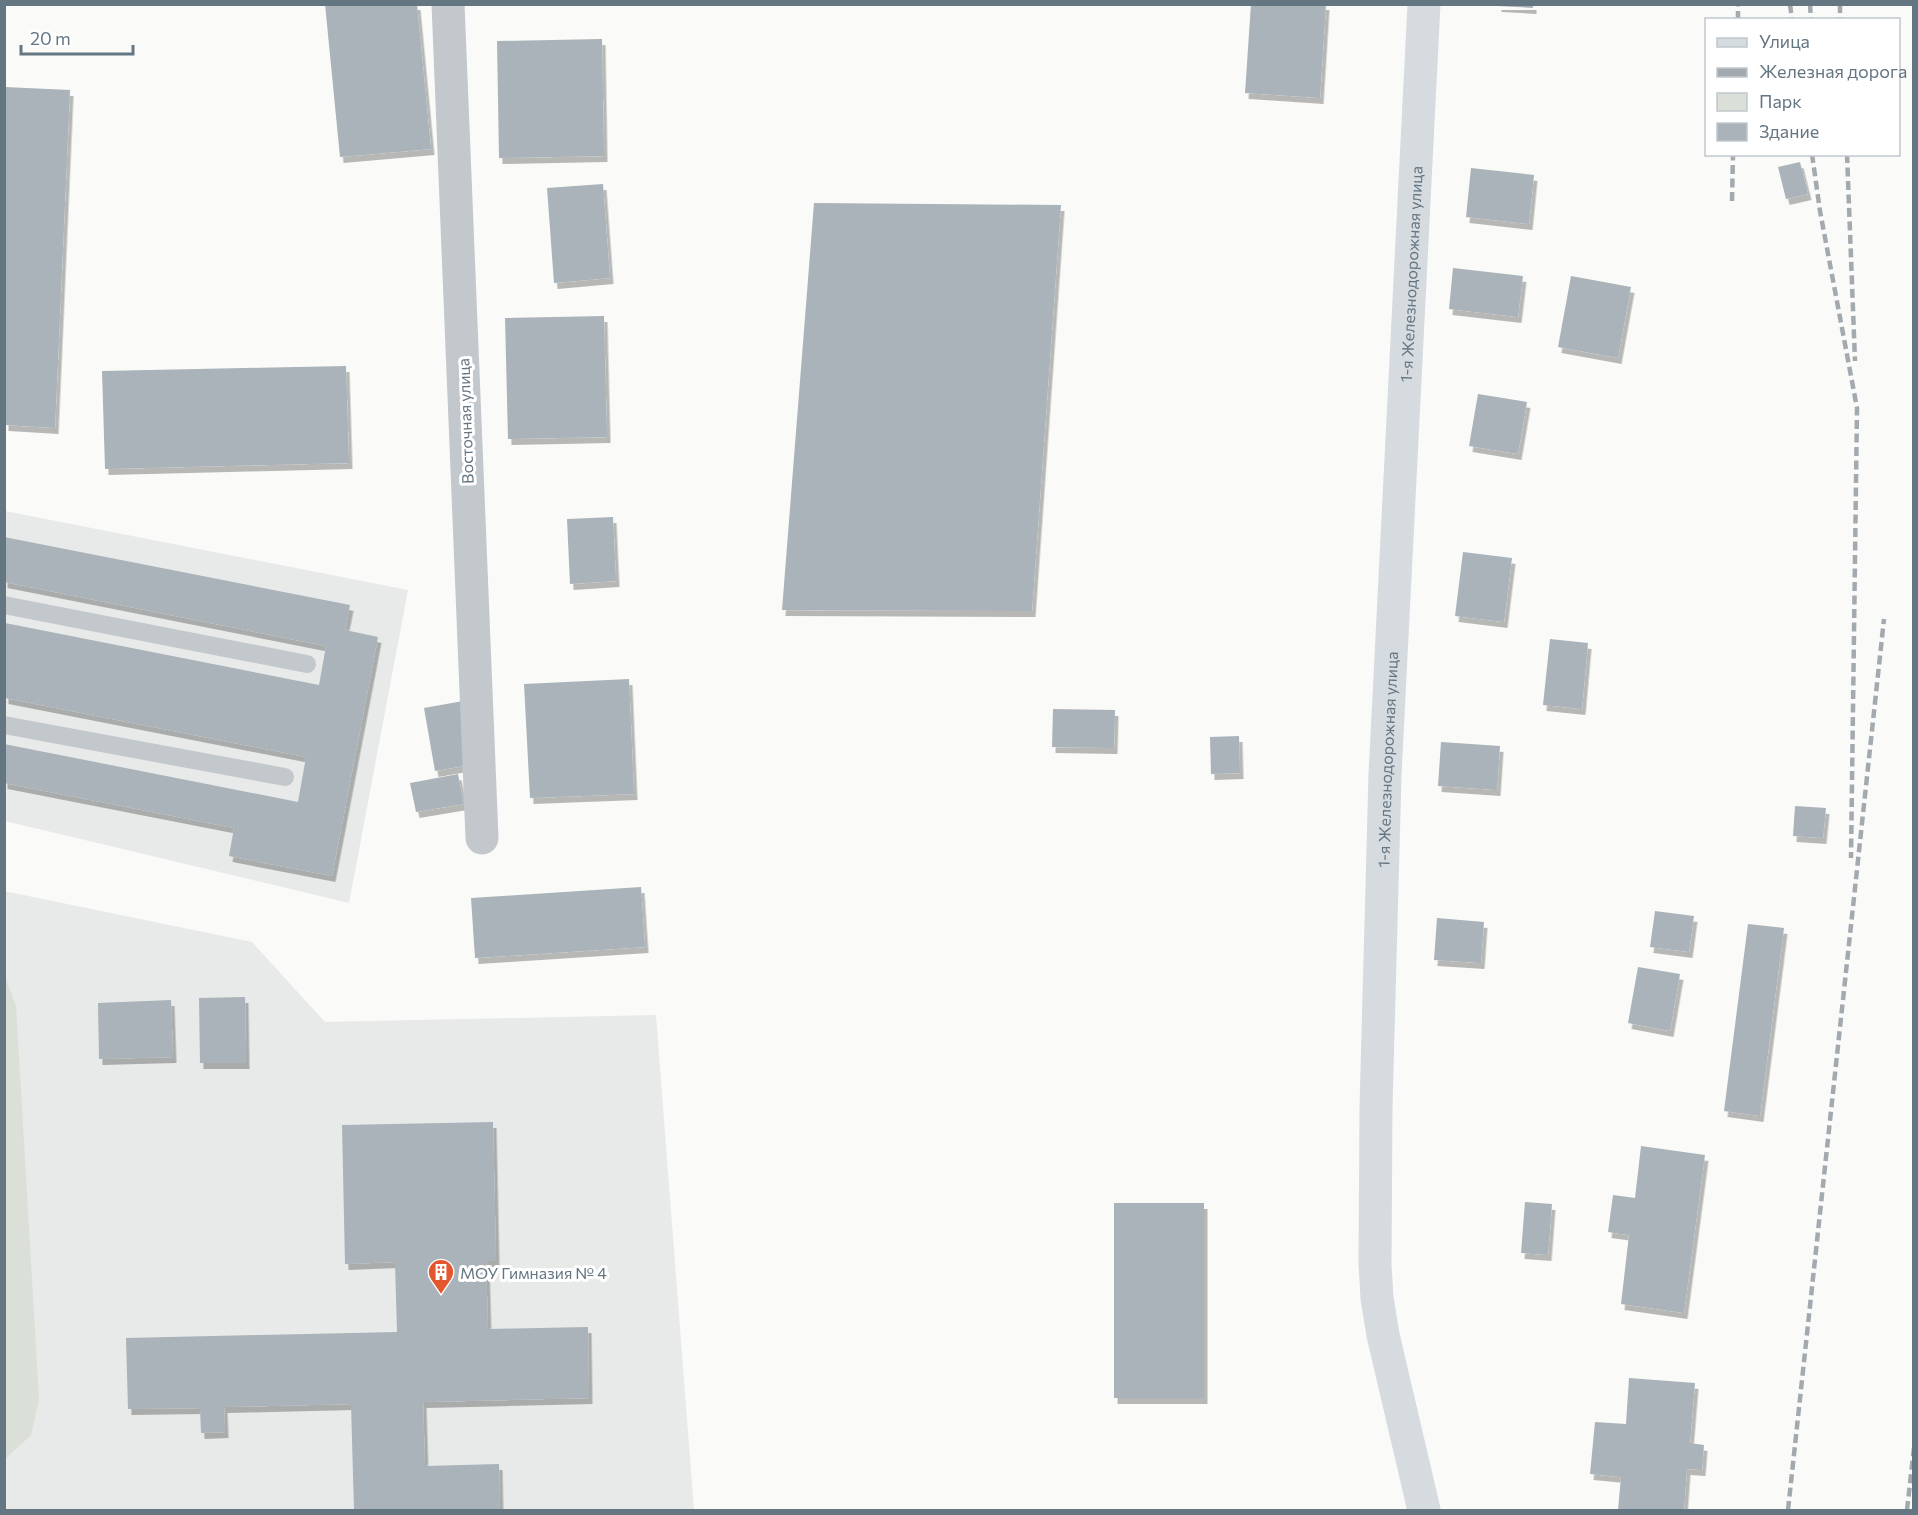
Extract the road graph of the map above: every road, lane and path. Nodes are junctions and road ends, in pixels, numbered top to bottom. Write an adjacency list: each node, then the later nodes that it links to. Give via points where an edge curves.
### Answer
1 (448, 4): 7 (street, Восточная улица)
2 (1424, 4): 8 (main road, 1-я Железнодорожная улица, via 1385,775 1375,1264 1383,1335)
3 (4, 605): 4 (lane)
4 (307, 664)
5 (4, 725): 6 (lane)
6 (285, 777)
7 (482, 838)
8 (1424, 1510)

